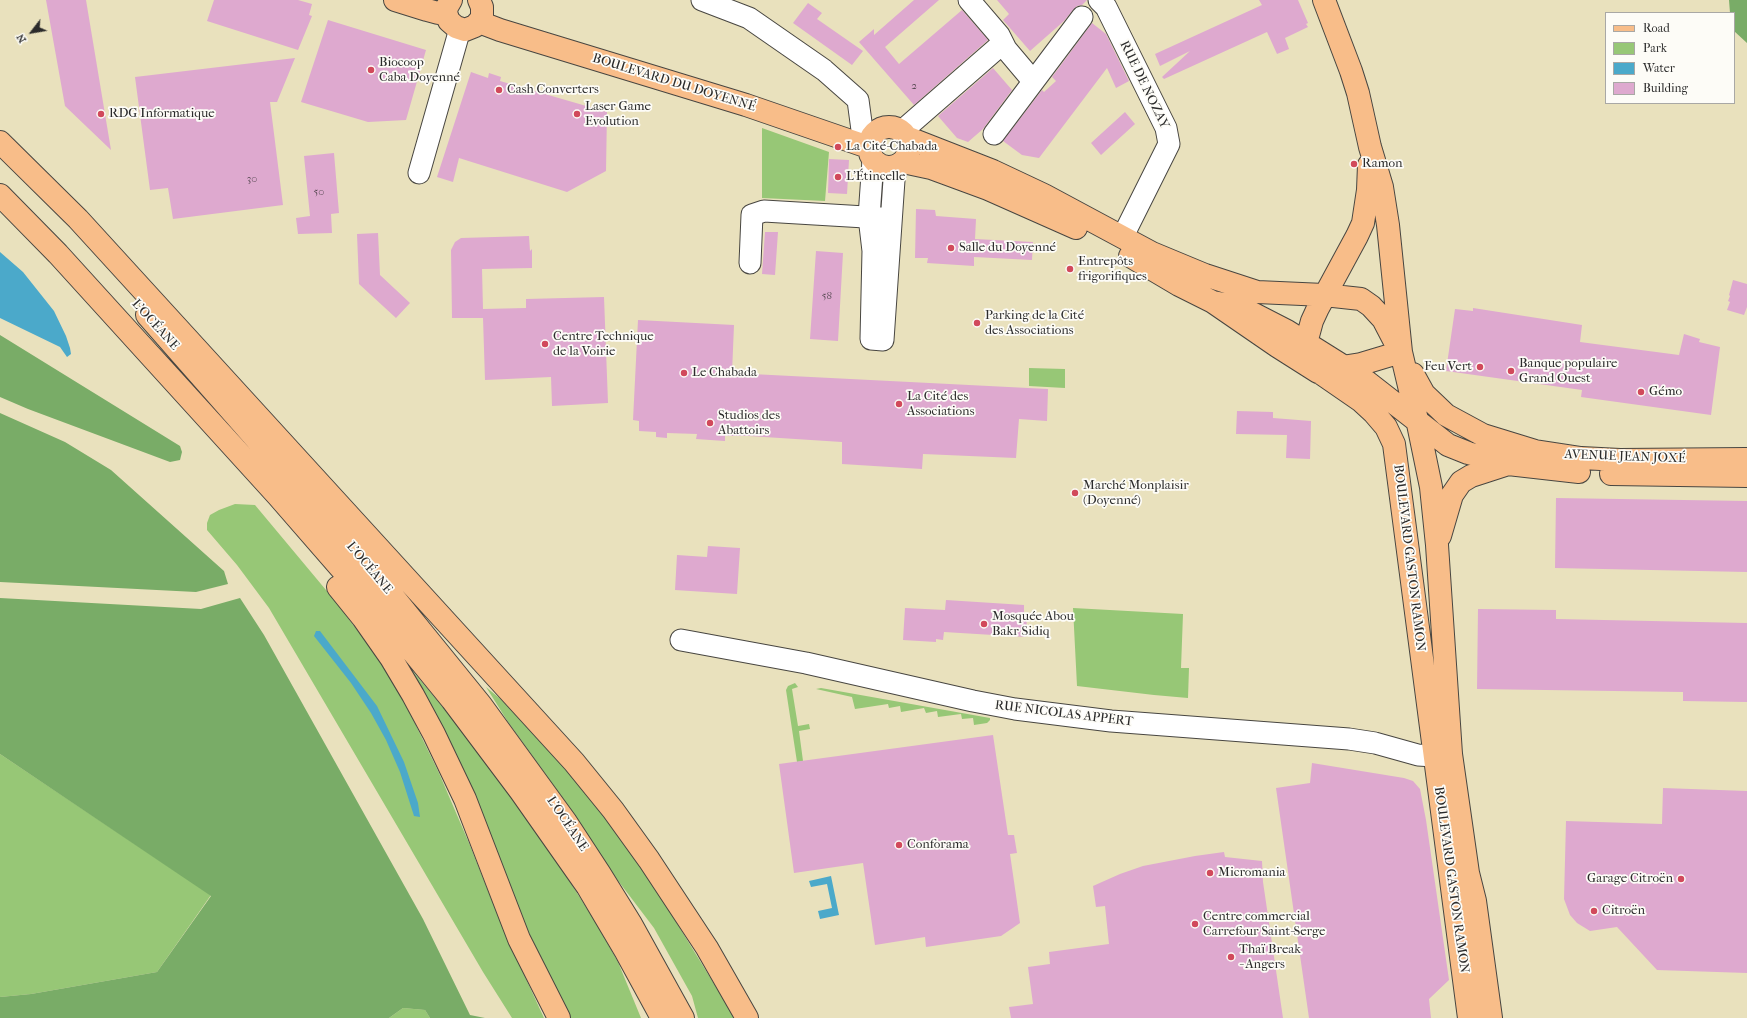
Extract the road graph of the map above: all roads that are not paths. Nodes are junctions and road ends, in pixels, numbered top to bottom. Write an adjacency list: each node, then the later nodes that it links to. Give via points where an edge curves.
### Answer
1 (395, 0): 6 (main road, via 438,13)
2 (702, 0): 14 (street, via 749,18 824,70 858,100)
3 (969, 0): 9 (street)
4 (1100, 0): 23 (street, RUE DE NOZAY, via 1106,7 1166,128 1169,144)
5 (1324, 0): 15 (main road, BOULEVARD GASTON RAMON, via 1351,71)
6 (447, 4): 7 (main road, via 452,25)
7 (475, 16): 14 (main road, BOULEVARD DU DOYENNÉ, via 500,30); 18 (street)
8 (1082, 17): 10 (street)
9 (1003, 43): 10 (street); 11 (street)
10 (1032, 81): 12 (street)
11 (904, 134): 14 (main road, via 890,126 884,127); 17 (main road, via 909,147); 23 (main road, via 993,171)
12 (994, 134)
13 (0, 142): 42 (main road, via 78,219 574,762 649,860 707,948)
14 (869, 143): 17 (main road, BOULEVARD DU DOYENNÉ, via 884,167); 20 (street)
15 (1370, 147): 25 (main road, BOULEVARD GASTON RAMON, via 1368,190 1362,223); 28 (main road, BOULEVARD GASTON RAMON, via 1382,187 1388,225)
16 (0, 160): 41 (main road, L’OCÉANE, via 58,217 318,508 374,572 481,705 566,822 631,924)
17 (900, 164): 21 (street, via 894,180); 22 (main road, BOULEVARD DU DOYENNÉ, via 931,168)
18 (419, 173)
19 (0, 194): 31 (main road, L’OCÉANE)
20 (869, 217): 21 (street); 21 (street, via 873,251 880,278); 24 (street, via 764,211 752,215)
21 (891, 219)
22 (1064, 222): 23 (main road, BOULEVARD DU DOYENNÉ, via 1086,226 1117,241); 26 (main road, BOULEVARD DU DOYENNÉ)
23 (1123, 236): 25 (main road, via 1157,255 1236,286 1257,292)
24 (750, 264)
25 (1324, 295): 27 (main road, BOULEVARD GASTON RAMON, via 1312,321); 28 (main road, via 1361,299 1371,306 1383,319)
26 (1213, 302): 27 (main road, BOULEVARD DU DOYENNÉ, via 1250,312); 30 (main road, BOULEVARD DU DOYENNÉ)
27 (1306, 343): 29 (main road, BOULEVARD DU DOYENNÉ); 30 (main road, BOULEVARD GASTON RAMON, via 1308,354)
28 (1401, 352): 29 (main road); 32 (main road, BOULEVARD GASTON RAMON); 33 (main road, AVENUE JEAN JOXÉ, via 1424,394 1435,406 1467,427 1503,442 1536,451 1581,458)
29 (1342, 367): 32 (main road, BOULEVARD DU DOYENNÉ, via 1374,387)
30 (1319, 372): 38 (main road, BOULEVARD GASTON RAMON, via 1374,413 1386,427 1394,444)
31 (206, 417): 39 (main road, via 255,489 363,618 413,694 465,799 520,939); 40 (main road, L’OCÉANE, via 319,543 442,688 521,792 586,886)
32 (1413, 419): 34 (main road, AVENUE JEAN JOXÉ, via 1448,445); 36 (main road, BOULEVARD GASTON RAMON, via 1431,487)
33 (1747, 458)
34 (1508, 464): 35 (main road, AVENUE JEAN JOXÉ, via 1601,474); 36 (main road, via 1471,476 1461,482 1452,495)
35 (1747, 476)
36 (1437, 545): 38 (main road, BOULEVARD GASTON RAMON)
37 (681, 640): 38 (street, RUE NICOLAS APPERT, via 806,663 1015,709 1111,721 1349,739 1375,743 1418,756)
38 (1442, 755): 43 (main road, BOULEVARD GASTON RAMON); 44 (main road, BOULEVARD GASTON RAMON, via 1475,901)
39 (559, 1018)
40 (662, 1018)
41 (683, 1018)
42 (747, 1018)
43 (1469, 1018)
44 (1491, 1018)

